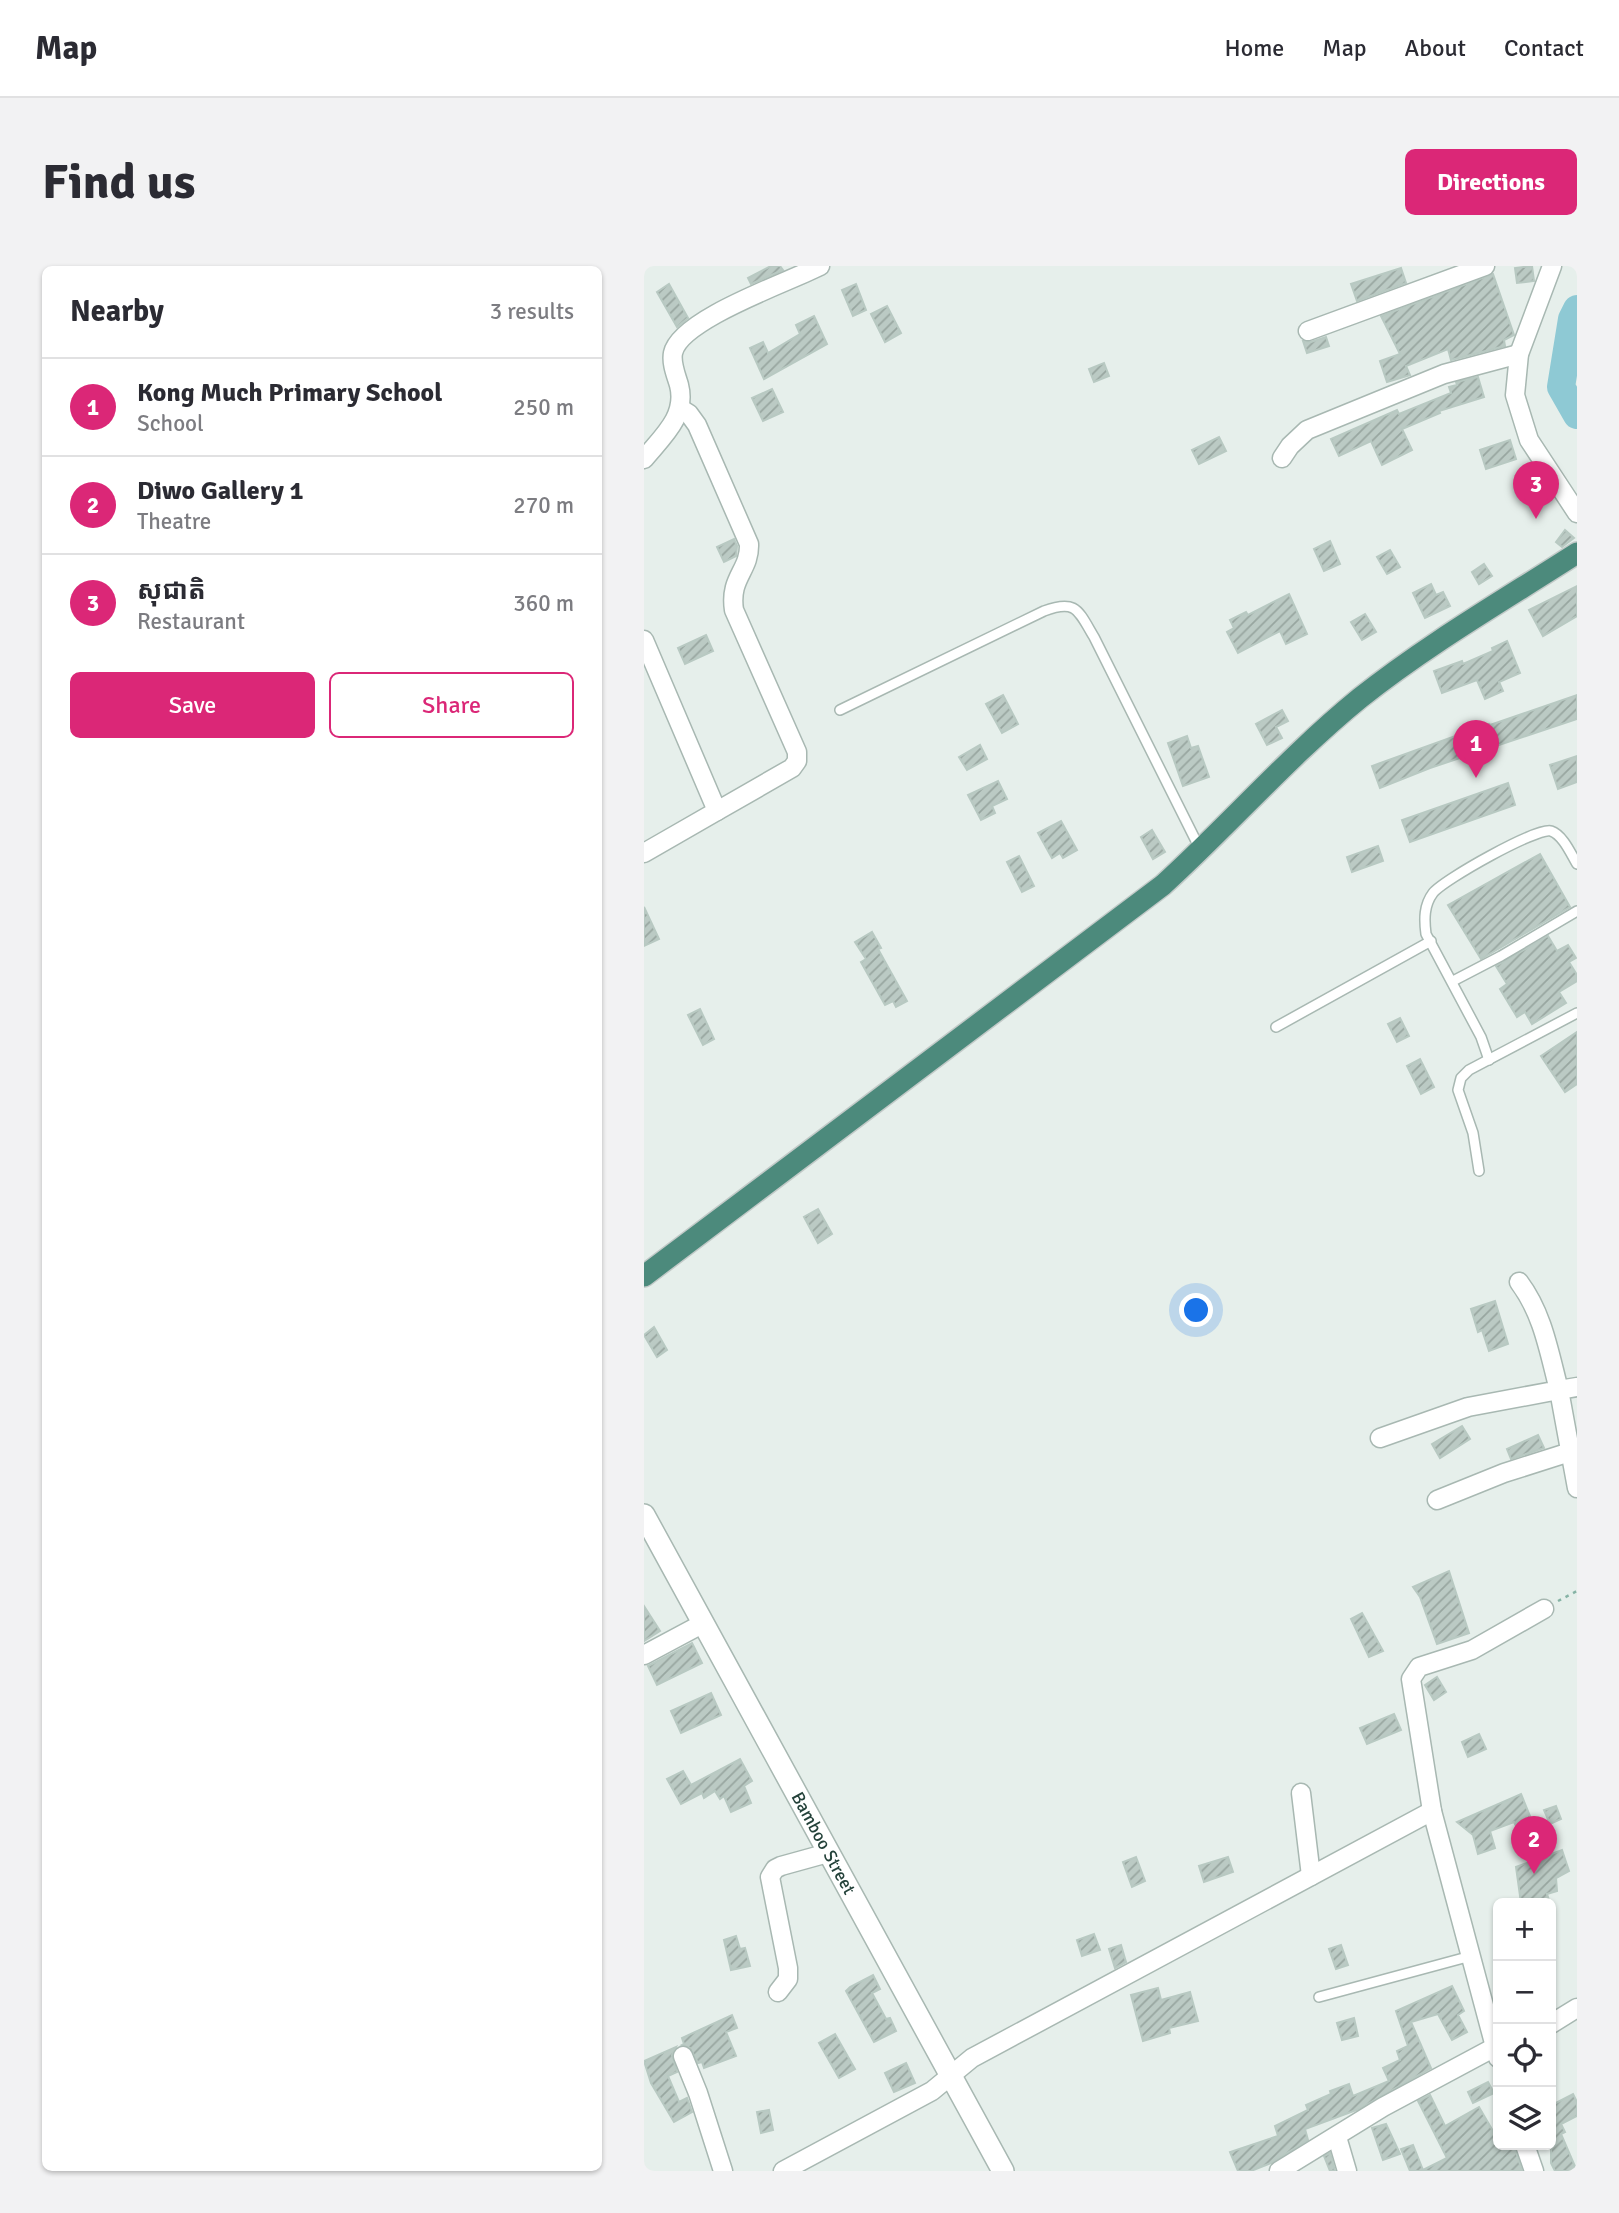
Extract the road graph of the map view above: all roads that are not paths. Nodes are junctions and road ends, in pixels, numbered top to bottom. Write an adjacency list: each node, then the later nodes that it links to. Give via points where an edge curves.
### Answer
1 (820, 266): 6 (street, via 727,308 683,337 673,353)
2 (1485, 266): 4 (street)
3 (1552, 266): 5 (street)
4 (1308, 331)
5 (1519, 354): 7 (street, via 1444,374 1307,430); 9 (street, via 1515,395 1529,440)
6 (681, 410): 8 (street); 13 (street, via 697,425 749,544 748,558 733,587 734,610 797,752 792,768)
7 (1282, 458)
8 (644, 459)
9 (1577, 513)
10 (1577, 553): 14 (highway, via 1359,699)
11 (644, 640): 13 (street)
12 (840, 710): 14 (lane, via 1044,611 1062,605 1072,608 1094,637)
13 (717, 811): 15 (street)
14 (1201, 851): 24 (highway, via 1163,885)
15 (644, 852)
16 (1577, 864): 18 (lane, via 1552,831 1523,838 1432,894 1424,920)
17 (1577, 911): 19 (lane)
18 (1431, 941): 19 (lane); 21 (lane)
19 (1453, 981): 22 (lane)
20 (1577, 1013): 22 (lane)
21 (1276, 1027)
22 (1489, 1060): 23 (lane, via 1469,1070 1458,1085)
23 (1479, 1171)
24 (644, 1276)
25 (1519, 1282): 26 (street, via 1532,1299)
26 (1568, 1388): 27 (street, via 1468,1407); 28 (street)
27 (1380, 1437)
28 (1570, 1452): 29 (street); 30 (street)
29 (1577, 1488)
30 (1437, 1500)
31 (644, 1516): 33 (street, Bamboo Street)
32 (1544, 1609): 36 (street, via 1472,1650 1419,1667 1411,1679)
33 (702, 1624): 34 (street); 37 (street, Bamboo Street)
34 (644, 1655)
35 (1301, 1793): 38 (street)
36 (1432, 1811): 38 (street); 39 (street)
37 (828, 1853): 40 (street, via 781,1866 770,1877 787,1958 788,1979); 47 (street, Bamboo Street)
38 (1311, 1876): 47 (street, via 972,2058)
39 (1471, 1956): 41 (lane); 44 (street)
40 (778, 1992)
41 (1319, 1997)
42 (1577, 2008): 43 (street)
43 (1556, 2021)
44 (1493, 2039)
45 (683, 2056): 50 (street)
46 (1493, 2056): 48 (street, via 1383,2107)
47 (951, 2075): 51 (street, via 932,2091); 52 (street, Bamboo Street)
48 (1337, 2137): 53 (street); 54 (street)
49 (1527, 2150): 55 (street)
50 (723, 2171)
51 (783, 2171)
52 (1003, 2171)
53 (1279, 2171)
54 (1347, 2171)
55 (1534, 2171)

